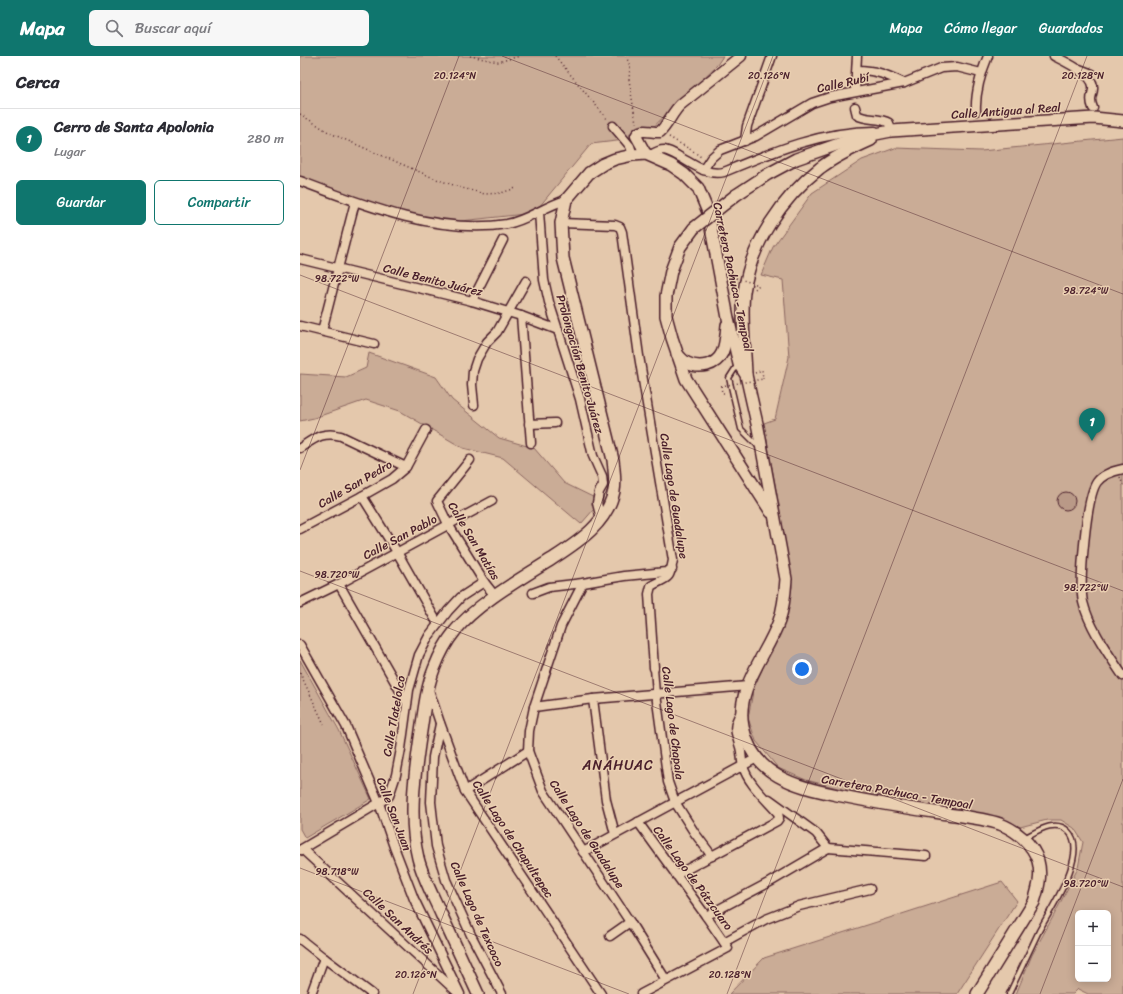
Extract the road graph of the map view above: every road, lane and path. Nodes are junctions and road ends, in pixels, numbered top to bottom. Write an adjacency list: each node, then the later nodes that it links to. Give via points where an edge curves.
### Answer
1 (470, 56): 2 (path, via 498,62)
2 (520, 56)
3 (555, 56): 21 (path)
4 (626, 56): 22 (path, via 630,66 629,80)
5 (741, 56): 24 (street, via 680,105)
6 (772, 56): 25 (street, via 747,126)
7 (857, 56): 11 (street)
8 (988, 56): 13 (street)
9 (1054, 56): 10 (street)
10 (1072, 64): 12 (lane); 17 (street, via 1092,82)
11 (857, 70): 14 (street, via 872,70); 15 (street)
12 (1093, 72)
13 (981, 73): 14 (street, Calle Rubí, via 958,66 941,68); 18 (street)
14 (904, 83): 15 (street, Calle Rubí)
15 (855, 91): 25 (street, Calle Rubí, via 812,103)
16 (855, 107): 23 (street, via 857,116 885,121 889,123)
17 (1093, 108)
18 (976, 111)
19 (300, 114): 30 (path, via 353,143 455,186 485,194 501,193)
20 (1123, 121): 23 (main road, Calle Antigua al Real, via 1094,118)
21 (613, 126): 26 (street, via 630,146)
22 (635, 128)
23 (892, 131): 28 (street, via 856,131 821,137 772,152 724,172 713,173); 49 (main road, bridge, via 856,138 796,159 736,195 694,228 680,247 670,271 666,296 666,316); 52 (main road, via 845,152 822,167 792,194 762,238 744,291)
24 (660, 132): 27 (street, via 645,130 637,134); 28 (path, via 693,151)
25 (745, 141): 28 (street, Calle Rubí, via 720,150)
26 (633, 155): 27 (main road, Carretera Pachuca - Tempoal); 31 (main road, Carretera Pachuca - Tempoal, via 603,164 589,173)
27 (648, 155): 28 (street, via 663,150); 44 (main road, Carretera Pachuca - Tempoal, via 671,165 698,188 708,212)
28 (705, 167)
29 (300, 181): 32 (street)
30 (516, 188)
31 (566, 200): 33 (street); 34 (main road, Carretera Pachuca - Tempoal)
32 (355, 202): 33 (street, via 414,219 452,225 508,224); 37 (street)
33 (539, 212): 46 (street, Prolongación Benito Juárez, via 544,280)
34 (561, 223): 67 (main road, Carretera Pachuca - Tempoal, via 563,258 613,460 614,491); 71 (street, Calle Lago de Guadalupe, via 620,227 673,560)
35 (504, 240): 41 (street)
36 (300, 259): 37 (street, Calle Benito Juárez)
37 (338, 268): 41 (street, Calle Benito Juárez); 47 (street)
38 (736, 278): 40 (path, bridge)
39 (526, 281): 42 (street)
40 (759, 285)
41 (472, 301): 42 (street, Calle Benito Juárez)
42 (509, 312): 43 (street, Calle Benito Juárez); 54 (street, via 477,359 472,385)
43 (521, 316): 46 (street, Calle Benito Juárez); 56 (street)
44 (728, 318): 49 (main road, via 724,346 717,360 703,366 695,365); 50 (main road, Carretera Pachuca - Tempoal)
45 (300, 326): 47 (street)
46 (558, 330): 67 (street, Prolongación Benito Juárez, via 580,399 593,456 602,476 597,503)
47 (322, 331): 48 (street)
48 (374, 344)
49 (676, 353): 66 (main road, via 686,379)
50 (739, 364): 52 (main road, Carretera Pachuca - Tempoal); 60 (lane, via 729,378 741,429)
51 (762, 370): 53 (path, bridge, via 763,379 721,386)
52 (746, 375): 60 (main road, Carretera Pachuca - Tempoal)
53 (722, 394)
54 (474, 405)
55 (554, 423): 56 (street)
56 (529, 424): 58 (street)
57 (426, 430): 62 (street, Calle San Pedro)
58 (531, 443)
59 (300, 448): 62 (street, via 315,437 330,433)
60 (763, 450): 66 (main road, Carretera Pachuca - Tempoal)
61 (470, 460): 68 (street, Calle San Matías, via 437,501)
62 (406, 467): 64 (street, Calle San Pedro)
63 (1123, 469): 82 (street, via 1108,473 1097,482 1090,495 1081,567 1083,602 1093,627)
64 (362, 496): 69 (street, Calle San Pedro); 70 (street)
65 (492, 501): 68 (street, Calle San Pablo)
66 (775, 518): 84 (main road, Carretera Pachuca - Tempoal, via 786,579 785,601 779,622)
67 (601, 519): 76 (main road, Carretera Pachuca - Tempoal, via 592,531 573,546)
68 (448, 524): 70 (street, Calle San Pablo); 72 (street, Calle San Matías)
69 (300, 529)
70 (397, 552): 74 (street, Calle San Pablo); 78 (street)
71 (672, 569): 73 (street, Calle Lago de Guadalupe, via 666,572); 80 (street, Calle Lago de Chapala, via 667,578 651,586 649,594)
72 (484, 582): 76 (street, Calle San Matías); 78 (street, Calle Tlatelolco, via 461,596)
73 (583, 583): 75 (street, via 549,587); 88 (street, Calle Lago de Guadalupe, via 561,626)
74 (339, 584): 77 (street, Calle San Pablo); 87 (street)
75 (533, 593)
76 (495, 596): 83 (main road, Carretera Pachuca - Tempoal, via 455,630 441,653)
77 (300, 603)
78 (438, 624): 87 (street, Calle Tlatelolco, via 419,655)
79 (300, 645): 98 (street, Calle San Juan, via 346,726)
80 (654, 668): 85 (street, Calle Lago de Chapala)
81 (300, 674): 91 (path)
82 (1123, 676)
83 (428, 686): 90 (street, Calle Lago de Chapultepec); 119 (main road, Carretera Pachuca - Tempoal, via 414,792 418,858 432,895)
84 (748, 686): 85 (street); 89 (main road, Carretera Pachuca - Tempoal)
85 (656, 694): 86 (street); 97 (street, Calle Lago de Chapala, via 668,782)
86 (593, 699): 88 (street); 100 (street, via 606,800)
87 (407, 703): 98 (street, Calle Tlatelolco, via 396,775 388,796)
88 (534, 707): 92 (street, Calle Lago de Guadalupe)
89 (741, 712): 93 (main road, Carretera Pachuca - Tempoal, via 743,728); 94 (street, via 735,722 735,730)
90 (440, 723): 95 (street, Calle Lago de Chapultepec); 120 (street, Calle Lago de Texcoco, via 433,757 431,802 436,846 446,880)
91 (324, 724)
92 (528, 751): 95 (street); 104 (street, Calle Lago de Guadalupe, via 543,791)
93 (757, 758): 94 (street); 101 (main road, Carretera Pachuca - Tempoal, via 777,776 791,783 872,802 992,822 1014,831)
94 (743, 765): 96 (street); 97 (street)
95 (465, 790): 121 (street, Calle Lago de Chapultepec)
96 (761, 794): 102 (street, via 816,833); 105 (street, via 778,813 777,821)
97 (675, 802): 99 (street); 105 (street, Calle Lago de Chapala)
98 (379, 804): 103 (street); 118 (street, Calle San Juan, via 414,899)
99 (638, 822): 100 (street); 107 (street, Calle Lago de Pátzcuaro)
100 (614, 834): 104 (street)
101 (1023, 839): 123 (main road, Carretera Pachuca - Tempoal, via 1031,847 1040,870 1034,902); 124 (lane, via 1044,827 1058,826 1067,829 1075,844 1063,887)
102 (828, 848): 106 (street); 109 (street)
103 (301, 850): 118 (street, Calle San Andrés)
104 (583, 852): 110 (street, Calle Lago de Guadalupe)
105 (712, 856): 107 (street)
106 (926, 856)
107 (676, 875): 109 (street, Calle Lago de Pátzcuaro)
108 (870, 889): 113 (street, via 798,906 766,919)
109 (706, 916): 113 (street, Calle Lago de Pátzcuaro)
110 (630, 922): 111 (street); 115 (street, Calle Lago de Guadalupe)
111 (610, 936)
112 (300, 938): 114 (street)
113 (726, 945): 115 (street)
114 (324, 958): 116 (street); 117 (street)
115 (666, 980): 122 (street)
116 (311, 994)
117 (372, 994)
118 (460, 994)
119 (478, 994)
120 (502, 994)
121 (601, 994)
122 (640, 994)
123 (977, 994)
124 (1010, 994)

